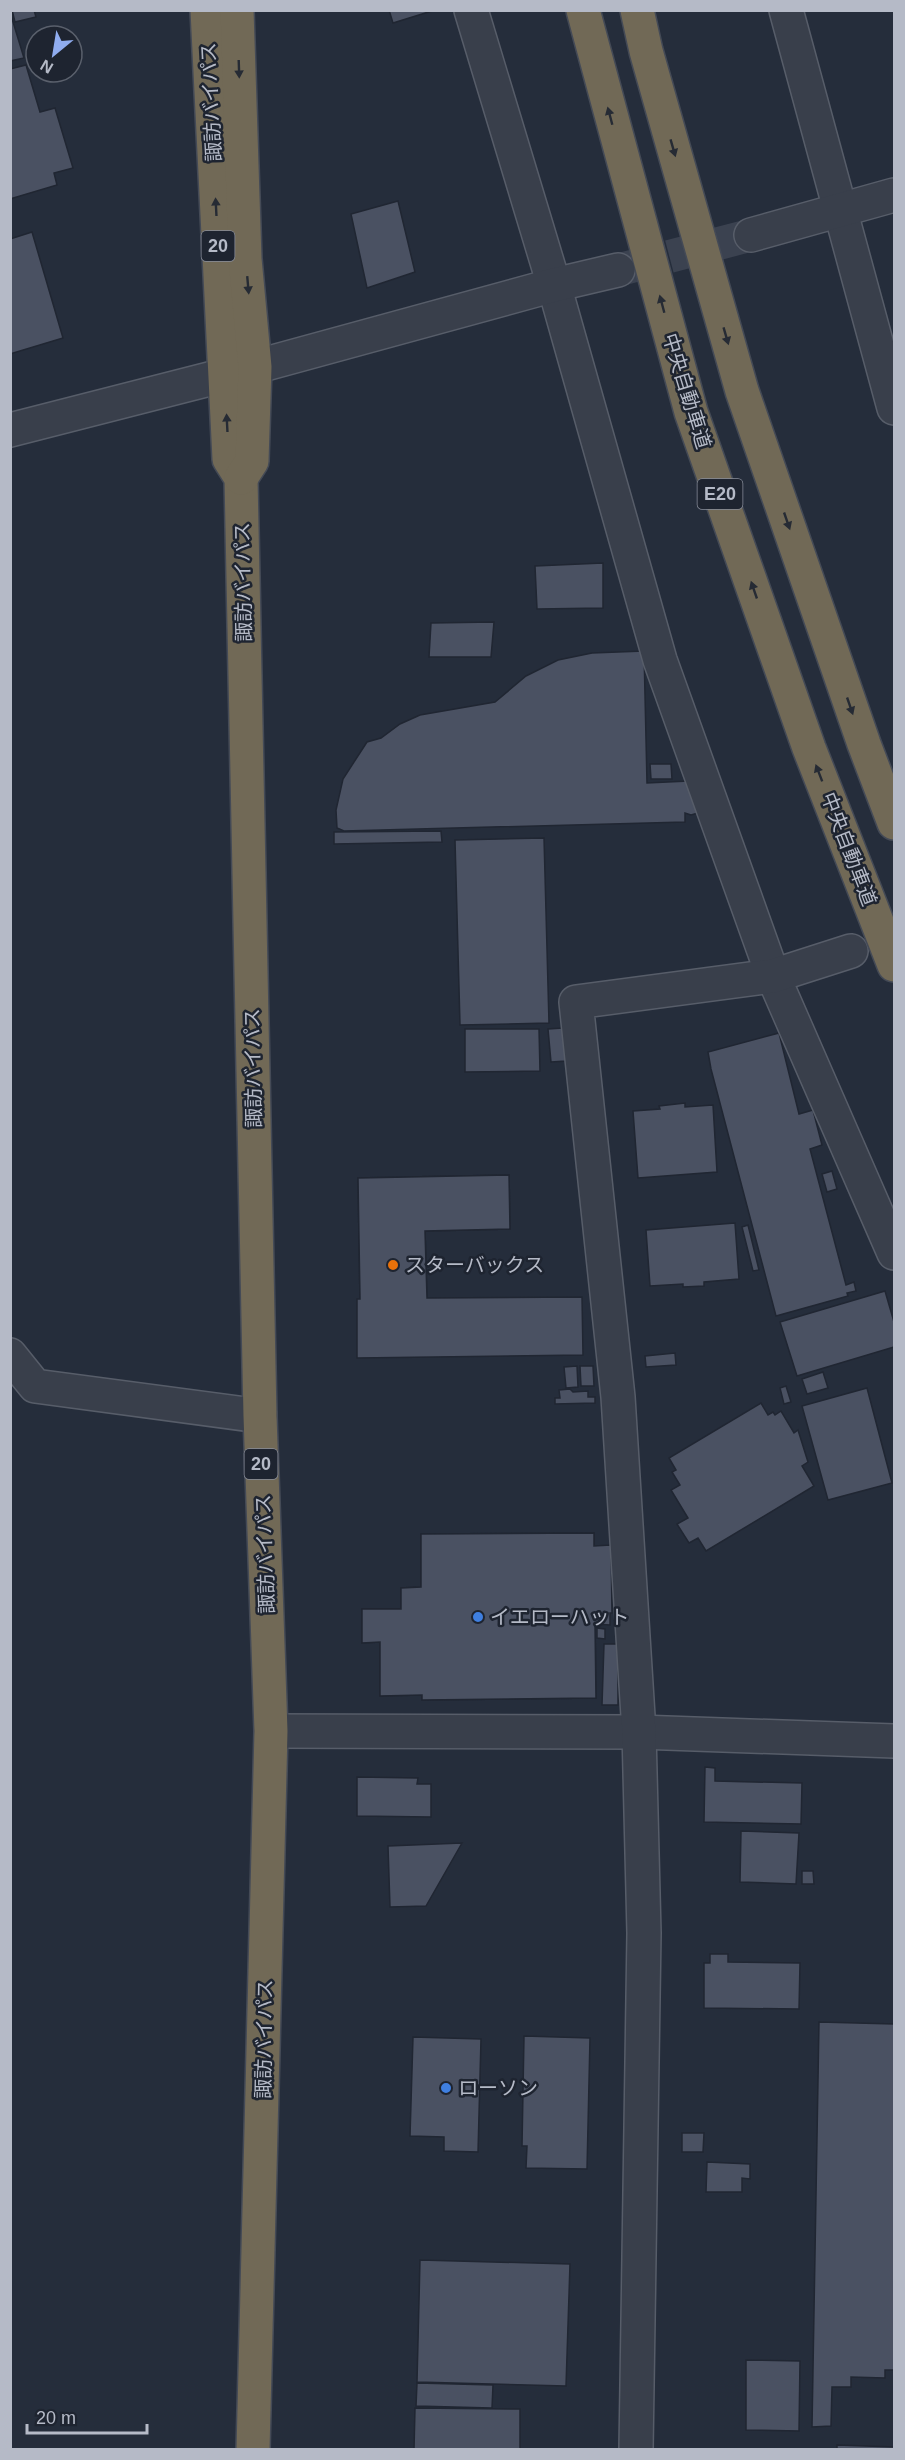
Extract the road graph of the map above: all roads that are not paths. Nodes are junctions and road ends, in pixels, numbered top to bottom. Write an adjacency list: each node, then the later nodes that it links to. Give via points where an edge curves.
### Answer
1 (207, 10): 12 (highway, 諏訪バイパス / 20, one-way to 1)
2 (237, 10): 12 (highway, 諏訪バイパス / 20, one-way to 12, via 245,259)
3 (471, 10): 11 (street)
4 (583, 10): 17 (highway, 中央自動車道 / E20, one-way to 4, via 809,748 691,412)
5 (637, 10): 15 (highway, E20, one-way to 15, via 742,392)
6 (786, 10): 8 (street)
7 (894, 195): 8 (street)
8 (842, 210): 9 (street); 13 (street)
9 (751, 235)
10 (618, 270): 11 (street)
11 (554, 285): 12 (street); 18 (street, via 660,660)
12 (240, 371): 14 (street); 21 (highway, 諏訪バイパス / 20, via 252,461 241,478)
13 (894, 408)
14 (10, 429)
15 (894, 823)
16 (851, 951): 18 (street)
17 (894, 964)
18 (773, 976): 19 (street); 23 (street, via 576,1002 618,1397)
19 (894, 1253)
20 (10, 1355): 21 (street, via 35,1386)
21 (260, 1416): 22 (highway, 諏訪バイパス / 20)
22 (271, 1731): 23 (street); 25 (highway, 諏訪バイパス / 20)
23 (639, 1732): 24 (street); 26 (street, via 644,1933)
24 (894, 1741)
25 (253, 2450)
26 (636, 2450)

